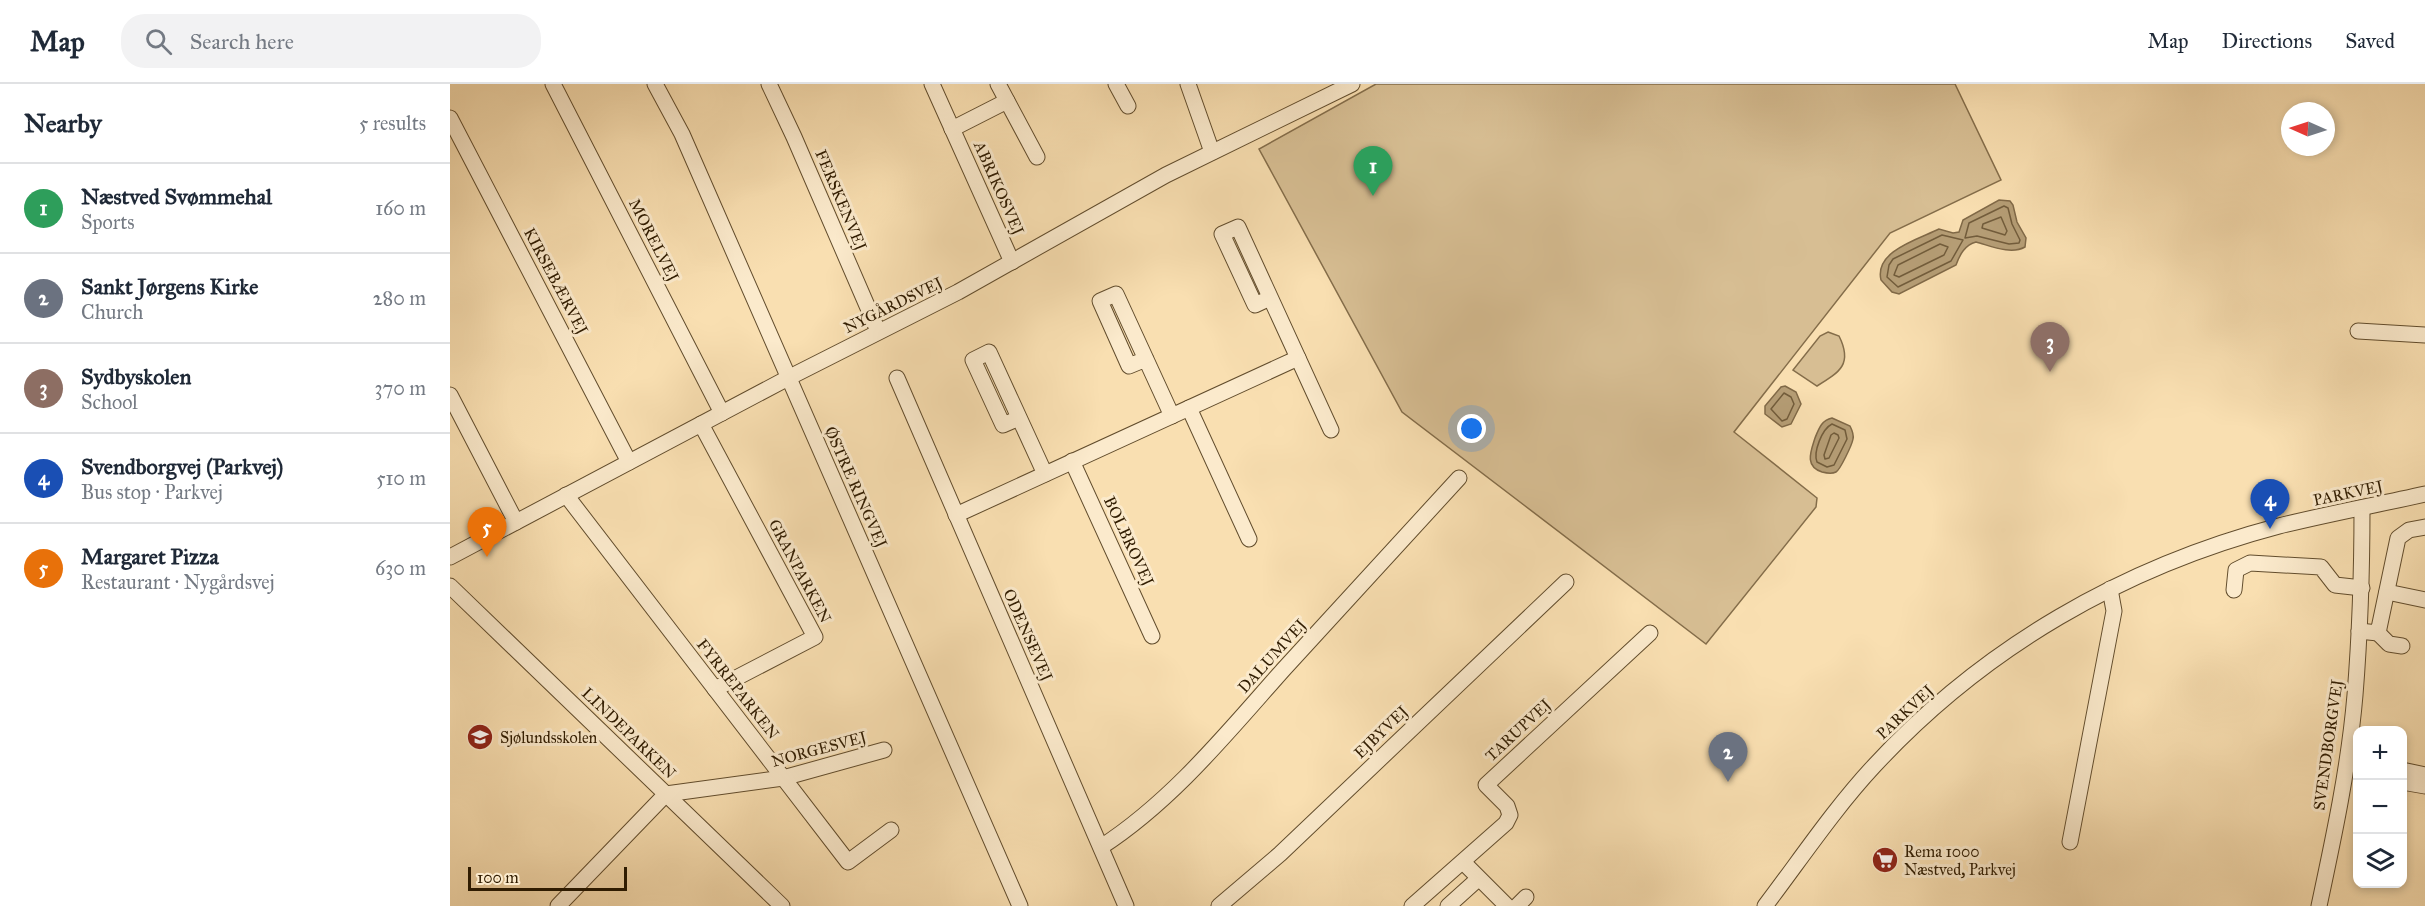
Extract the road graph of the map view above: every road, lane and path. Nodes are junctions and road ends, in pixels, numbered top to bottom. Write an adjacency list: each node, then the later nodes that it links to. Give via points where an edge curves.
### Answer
1 (553, 84): 26 (street, MORELVEJ)
2 (655, 84): 22 (street, ØSTRE RINGVEJ, via 682,134)
3 (769, 84): 18 (street, FERSKENVEJ)
4 (932, 84): 12 (street, ABRIKOSVEJ)
5 (998, 84): 9 (street)
6 (1116, 84): 10 (street)
7 (1188, 84): 13 (street)
8 (1352, 84): 13 (street, NYGÅRDSVEJ)
9 (1007, 101): 12 (street, ABRIKOSVEJ); 14 (street)
10 (1128, 106)
11 (450, 118): 32 (street, KIRSEBÆRVEJ)
12 (952, 129): 15 (street, ABRIKOSVEJ)
13 (1212, 152): 15 (street, NYGÅRDSVEJ)
14 (1037, 157)
15 (1012, 262): 18 (street, NYGÅRDSVEJ)
16 (1270, 298): 16 (street, via 1238,227 1222,234 1255,305); 20 (street)
17 (2358, 331): 19 (street)
18 (878, 332): 22 (street, NYGÅRDSVEJ)
19 (2425, 335)
20 (1298, 358): 25 (street); 30 (street)
21 (1146, 359): 27 (street)
22 (788, 378): 26 (street, NYGÅRDSVEJ); 71 (street, ØSTRE RINGVEJ)
23 (897, 378): 38 (street, ODENSEVEJ)
24 (450, 395): 39 (street)
25 (1189, 408): 27 (street); 41 (street)
26 (723, 412): 29 (street, NYGÅRDSVEJ)
27 (1172, 416): 31 (street)
28 (1018, 417): 33 (street)
29 (701, 424): 32 (street, NYGÅRDSVEJ); 55 (street, GRANPARKEN, via 815,637)
30 (1331, 430)
31 (1072, 461): 33 (street); 53 (street, BOLBROVEJ)
32 (629, 462): 36 (street, NYGÅRDSVEJ)
33 (1045, 474): 38 (street)
34 (1459, 478): 66 (street, DALUMVEJ, via 1212,750 1151,810)
35 (2425, 494): 37 (street, PARKVEJ)
36 (566, 495): 39 (street, NYGÅRDSVEJ); 55 (street, FYRREPARKEN)
37 (2362, 508): 45 (street, SVENDBORGVEJ); 46 (street, PARKVEJ, via 2279,526 2229,542)
38 (956, 515): 66 (street, ODENSEVEJ)
39 (516, 522): 42 (street, NYGÅRDSVEJ)
40 (2425, 526): 48 (street, via 2398,538)
41 (1249, 538)
42 (450, 557)
43 (1566, 582): 73 (street, EJBYVEJ, via 1280,854)
44 (450, 586): 63 (street, LINDEPARKEN)
45 (2362, 588): 47 (street, via 2336,585 2321,567 2250,563 2236,570); 50 (street, SVENDBORGVEJ)
46 (2110, 589): 65 (street, via 2114,611); 77 (street, PARKVEJ, via 2026,636 1922,719 1866,776)
47 (2234, 590)
48 (2387, 592): 49 (street); 52 (street)
49 (2425, 600)
50 (2359, 631): 52 (street); 57 (street, SVENDBORGVEJ)
51 (1650, 633): 67 (street, TARUPVEJ, via 1486,784 1507,806 1510,816)
52 (2378, 633): 54 (street, via 2389,644)
53 (1152, 636)
54 (2402, 646)
55 (715, 689): 60 (street, FYRREPARKEN)
56 (884, 750): 60 (street, NORGESVEJ)
57 (2351, 766): 78 (street, SVENDBORGVEJ)
58 (2407, 771): 59 (street)
59 (2425, 775)
60 (783, 778): 63 (street, NORGESVEJ); 64 (street, FYRREPARKEN, via 848,862)
61 (2407, 783): 62 (street)
62 (2425, 786)
63 (666, 794): 69 (street); 70 (street, LINDEPARKEN)
64 (891, 830)
65 (2070, 842)
66 (1101, 847): 72 (street, ODENSEVEJ)
67 (1463, 862): 68 (street); 74 (street, TARUPVEJ)
68 (1478, 879): 75 (street); 76 (street)
69 (558, 906)
70 (782, 906)
71 (1020, 906)
72 (1126, 906)
73 (1219, 906)
74 (1412, 906)
75 (1448, 906)
76 (1507, 906)
77 (1765, 906)
78 (2319, 906)

